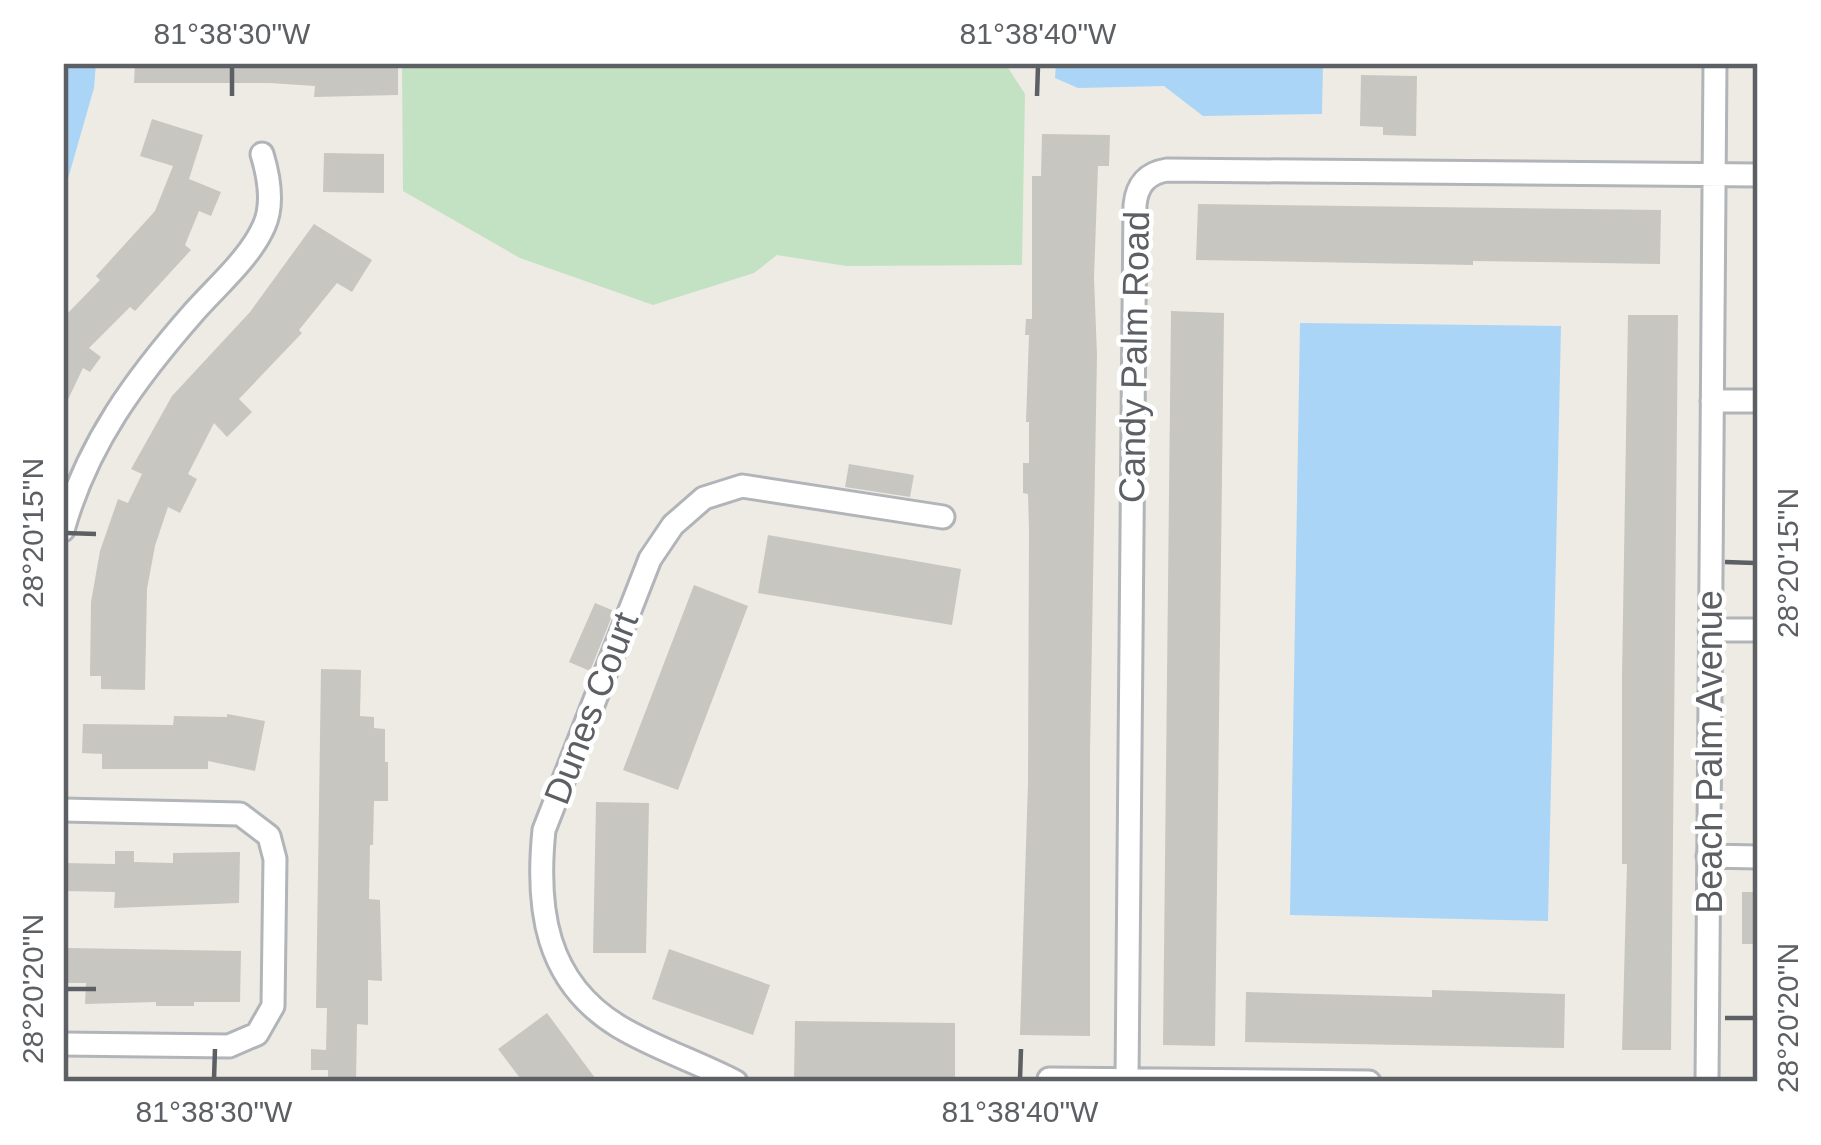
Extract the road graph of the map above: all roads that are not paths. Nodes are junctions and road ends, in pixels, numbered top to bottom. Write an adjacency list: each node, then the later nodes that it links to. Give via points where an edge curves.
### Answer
1 (1715, 63): 3 (street, Beach Palm Avenue)
2 (262, 154): 8 (street, via 266,224 114,412)
3 (1714, 175): 4 (street, Candy Palm Road); 5 (street, Beach Palm Avenue); 16 (street, Candy Palm Road, via 1168,170 1138,188)
4 (1758, 175)
5 (1712, 400): 6 (street); 9 (street, Beach Palm Avenue)
6 (1758, 401)
7 (943, 517): 17 (street, Dunes Court, via 742,486 704,498 650,559 544,830 543,905 559,968 618,1026)
8 (63, 530)
9 (1710, 630): 10 (street); 12 (street, Beach Palm Avenue)
10 (1758, 630)
11 (63, 810): 14 (street, via 240,814 269,836 275,859 273,1006 257,1034 229,1046)
12 (1708, 856): 13 (street); 19 (street, Beach Palm Avenue)
13 (1758, 857)
14 (63, 1044)
15 (1048, 1079): 16 (street)
16 (1127, 1080): 18 (street)
17 (736, 1082)
18 (1369, 1082)
19 (1707, 1082)

